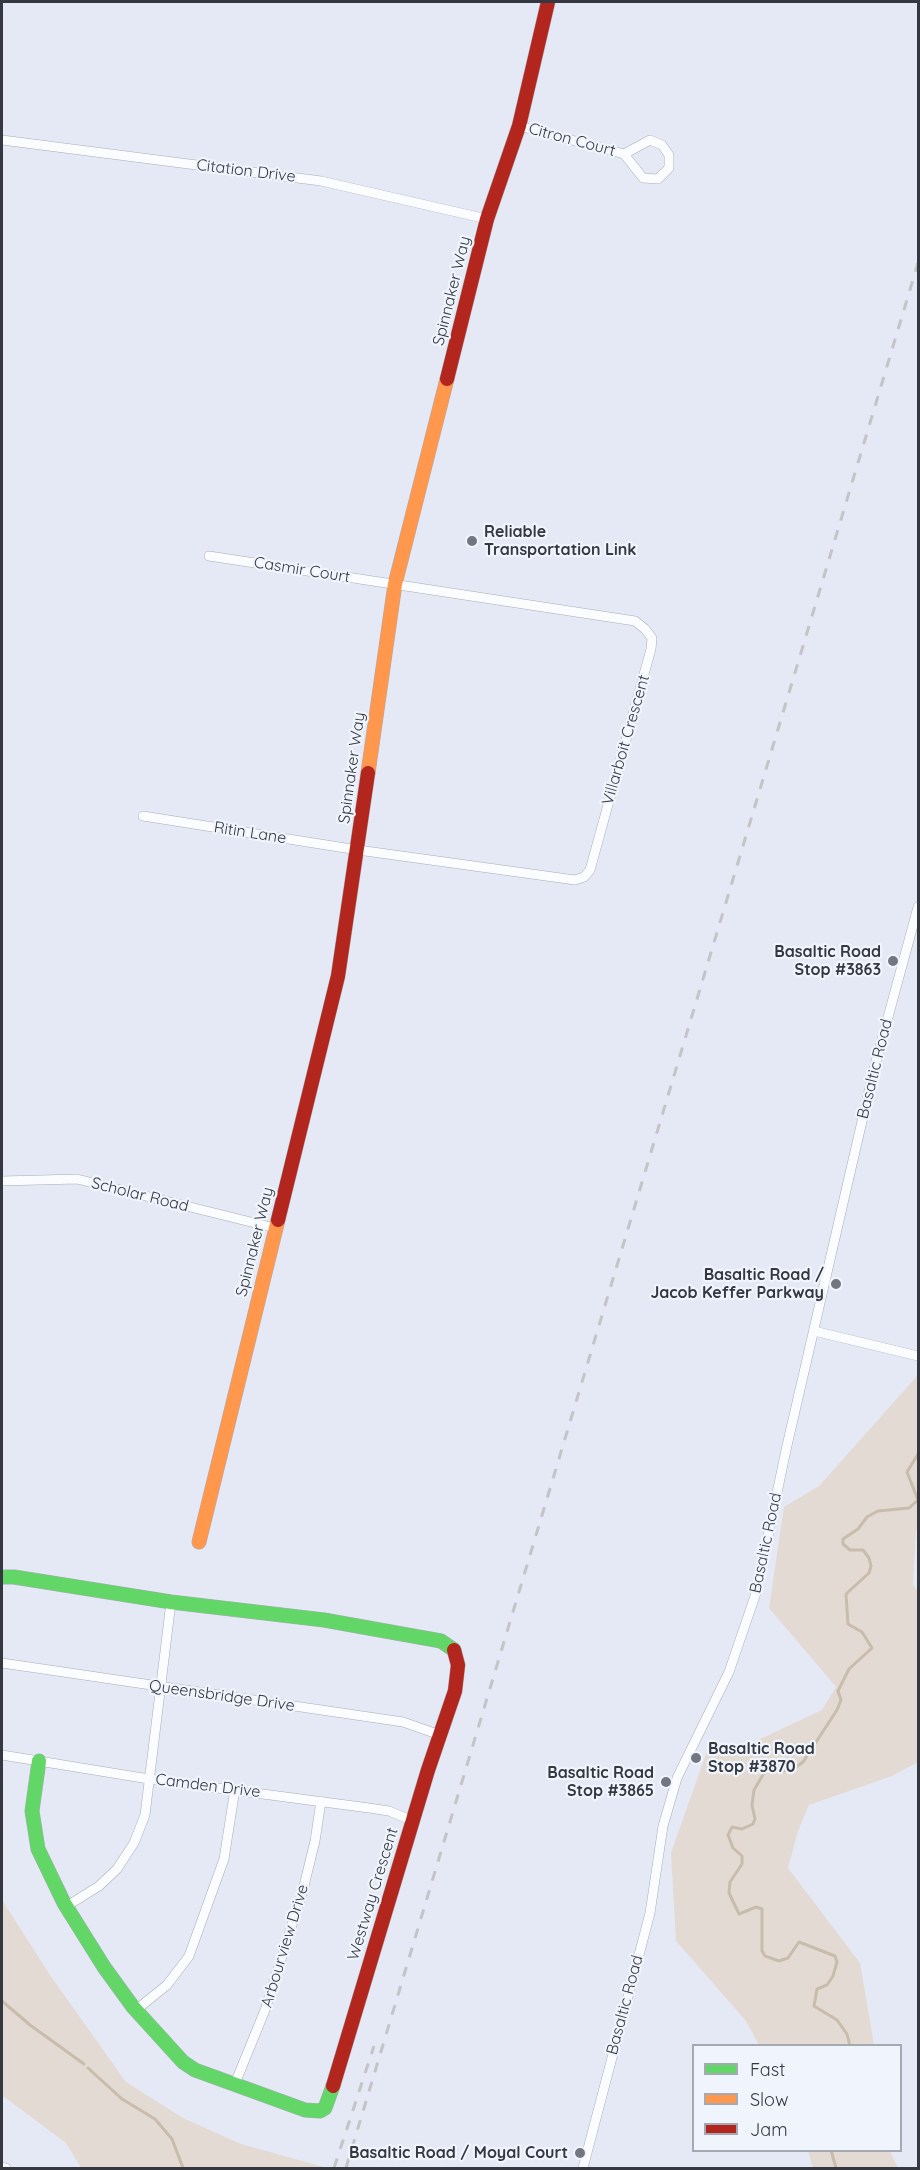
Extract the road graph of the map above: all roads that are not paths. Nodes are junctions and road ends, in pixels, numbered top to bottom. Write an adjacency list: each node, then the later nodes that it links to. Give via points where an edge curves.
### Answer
1 (548, 2): 2 (street, Spinnaker Way)
2 (519, 126): 4 (street, Citron Court); 5 (street, Spinnaker Way)
3 (2, 140): 5 (street, Citation Drive, via 321,181)
4 (624, 154): 4 (street, Citron Court, via 643,177 658,179 669,168 669,155 662,145 650,140)
5 (487, 219): 7 (street, Spinnaker Way)
6 (209, 556): 7 (street, Casmir Court)
7 (394, 584): 9 (street, Spinnaker Way); 9 (street, Villarboit Crescent, via 635,621 652,638 651,649 590,870 584,877 564,880)
8 (143, 816): 9 (street, Ritin Lane)
9 (358, 850): 12 (street, Spinnaker Way, via 338,976)
10 (918, 907): 13 (street, Basaltic Road, via 875,1065)
11 (2, 1181): 12 (street, Scholar Road, via 77,1179)
12 (275, 1228): 15 (street, Spinnaker Way)
13 (814, 1332): 14 (street); 32 (street, Basaltic Road, via 750,1613 729,1672 677,1778 663,1826 650,1913)
14 (918, 1356)
15 (199, 1542)
16 (2, 1577): 17 (street, Westway Crescent)
17 (171, 1602): 19 (street); 20 (street, Westway Crescent, via 324,1620 441,1641 454,1650 458,1665 455,1691)
18 (2, 1663): 19 (street, Queensbridge Drive)
19 (160, 1687): 20 (street, Queensbridge Drive, via 403,1722); 23 (street)
20 (440, 1735): 26 (street, Westway Crescent)
21 (2, 1755): 22 (street, Camden Drive)
22 (39, 1761): 23 (street, Camden Drive); 27 (street, Westway Crescent, via 33,1828 38,1849)
23 (148, 1779): 24 (street, Camden Drive); 27 (street, via 145,1815 134,1843 117,1869 99,1886)
24 (235, 1789): 25 (street, Camden Drive); 28 (street, via 224,1859 189,1956 167,1985)
25 (321, 1801): 26 (street, Camden Drive, via 389,1811); 29 (street, Arbourview Drive, via 303,1890 265,2010)
26 (413, 1821): 29 (street, Westway Crescent, via 326,2108 305,2110)
27 (67, 1906): 28 (street, Westway Crescent)
28 (136, 2010): 29 (street, Westway Crescent, via 183,2062)
29 (234, 2086)
30 (2, 2167): 31 (street)
31 (6, 2169)
32 (583, 2169)

